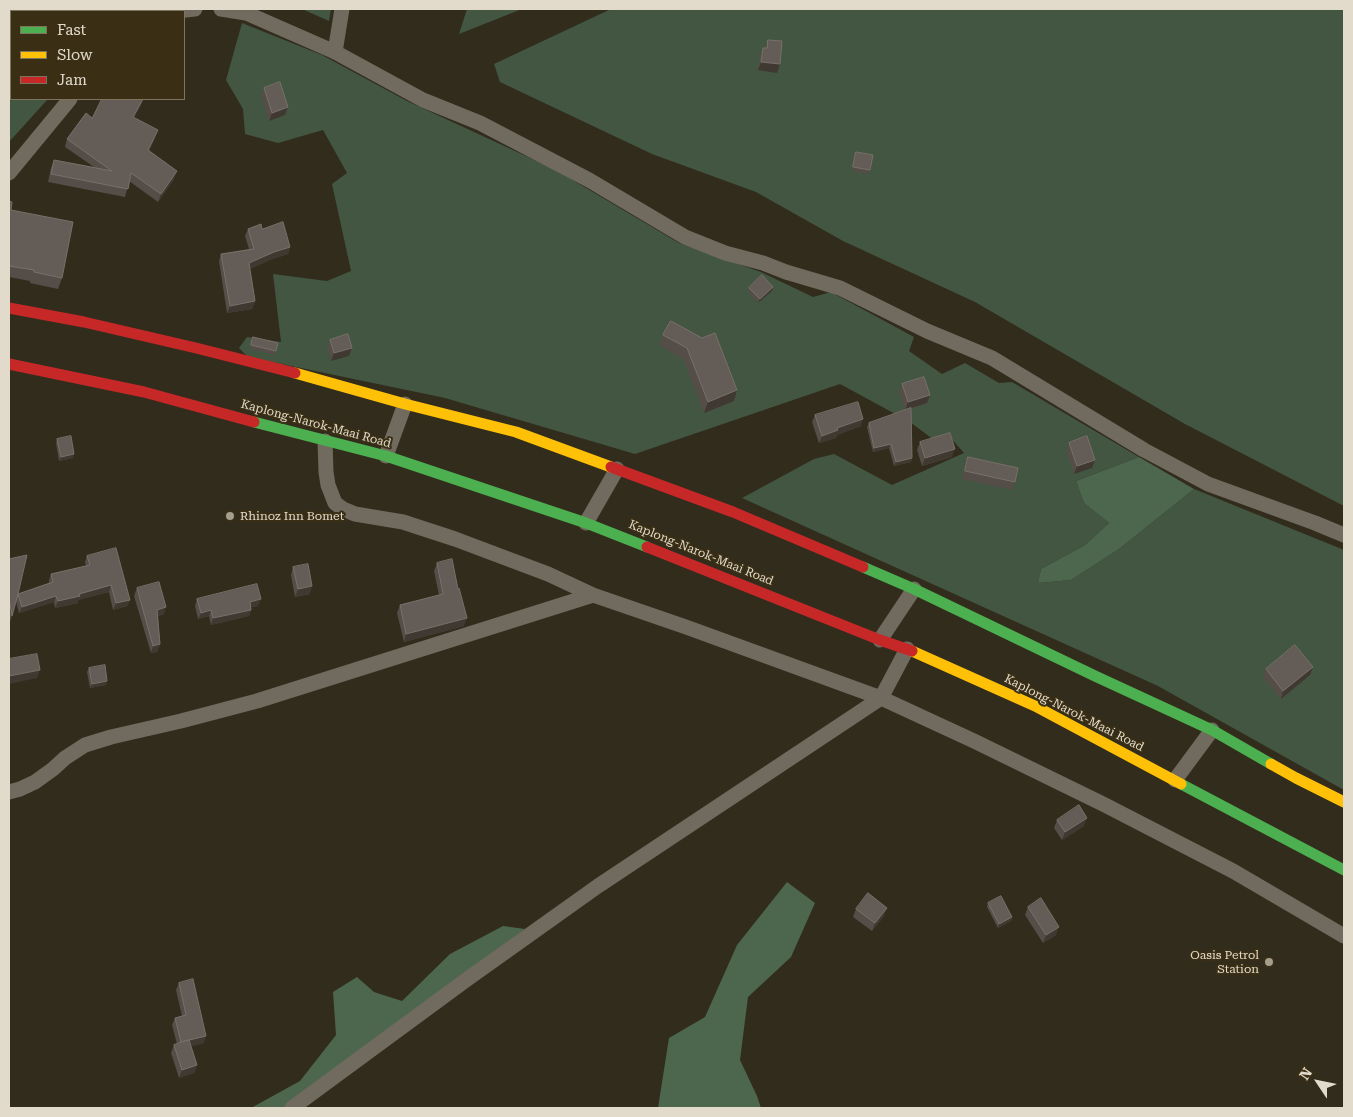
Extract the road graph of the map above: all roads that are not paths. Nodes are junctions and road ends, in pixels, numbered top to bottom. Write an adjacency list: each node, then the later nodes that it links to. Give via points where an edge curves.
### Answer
1 (221, 9): 3 (street, via 246,12)
2 (342, 9): 3 (street)
3 (335, 52): 13 (street, via 423,100 480,123 588,180 685,237 725,253 840,288 992,358 1144,450 1208,484)
4 (69, 100): 5 (street)
5 (9, 173)
6 (9, 308): 8 (main road, via 186,346)
7 (9, 364): 9 (main road, Kaplong-Narok-Maai Road, via 144,392)
8 (405, 404): 10 (street); 11 (main road, via 516,432)
9 (325, 441): 10 (main road, Kaplong-Narok-Maai Road); 15 (street, via 328,485 335,503 343,509 403,522 455,539 548,574)
10 (386, 456): 12 (main road, Kaplong-Narok-Maai Road)
11 (616, 469): 12 (street); 14 (main road, via 733,512)
12 (586, 523): 16 (main road, Kaplong-Narok-Maai Road)
13 (1344, 535)
14 (914, 588): 16 (street); 19 (main road)
15 (593, 595): 18 (street); 21 (street, via 257,701 181,722 111,736 85,745 35,782)
16 (880, 640): 17 (main road, Kaplong-Narok-Maai Road)
17 (907, 649): 18 (street); 20 (main road, Kaplong-Narok-Maai Road, via 1035,706)
18 (881, 698): 24 (street, via 1103,804 1233,871); 25 (street, via 598,886)
19 (1212, 730): 20 (street); 22 (main road)
20 (1175, 780): 23 (main road, Kaplong-Narok-Maai Road)
21 (9, 792)
22 (1344, 802)
23 (1344, 870)
24 (1344, 936)
25 (292, 1108)

